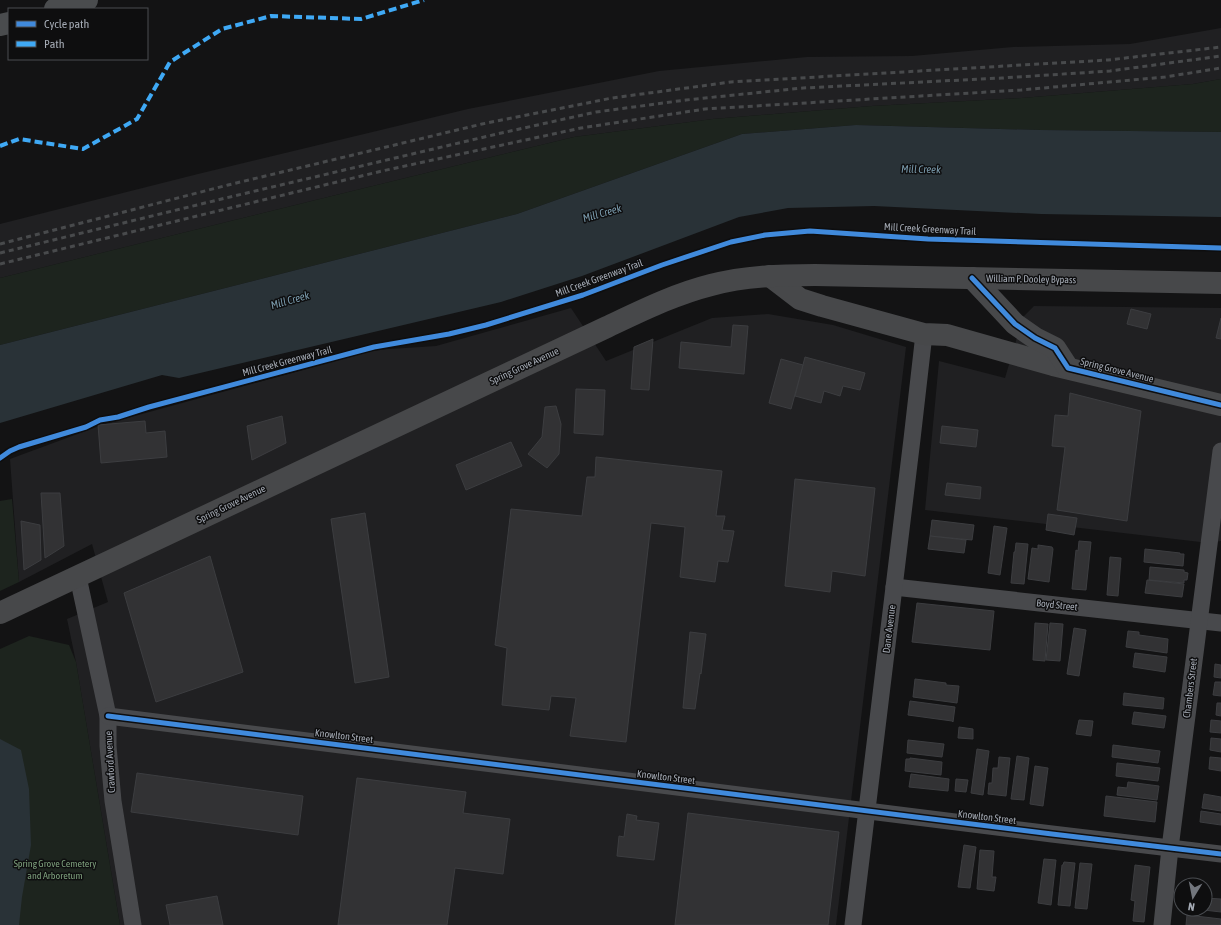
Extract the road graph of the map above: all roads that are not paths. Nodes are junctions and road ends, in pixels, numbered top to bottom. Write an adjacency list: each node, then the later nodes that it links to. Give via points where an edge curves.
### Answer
1 (87, 0): 2 (highway)
2 (59, 8)
3 (770, 276): 4 (main road, William P. Dooley Bypass, via 815,274); 6 (main road, Spring Grove Avenue, via 800,299); 10 (main road, Spring Grove Avenue, via 711,285 668,299)
4 (972, 278): 5 (main road, William P. Dooley Bypass); 7 (main road, Spring Grove Avenue, via 1015,324 1055,348)
5 (1221, 283)
6 (924, 334): 7 (main road, Spring Grove Avenue, via 946,336); 11 (street, Dane Avenue)
7 (1068, 368): 8 (main road, Spring Grove Avenue)
8 (1221, 405)
9 (1221, 451): 13 (street, Chambers Street)
10 (78, 577): 12 (main road, Spring Grove Avenue); 15 (street, Crawford Avenue)
11 (894, 587): 13 (street, Boyd Street); 16 (street, Dane Avenue)
12 (0, 614)
13 (1199, 620): 14 (street, Boyd Street); 17 (street, Chambers Street)
14 (1221, 623)
15 (108, 716): 16 (street, Knowlton Street); 19 (street, Crawford Avenue, via 113,801)
16 (866, 810): 17 (street, Knowlton Street); 20 (street, Dane Avenue)
17 (1170, 848): 18 (street, Knowlton Street); 21 (street, Chambers Street)
18 (1221, 854)
19 (133, 925)
20 (853, 925)
21 (1162, 925)

